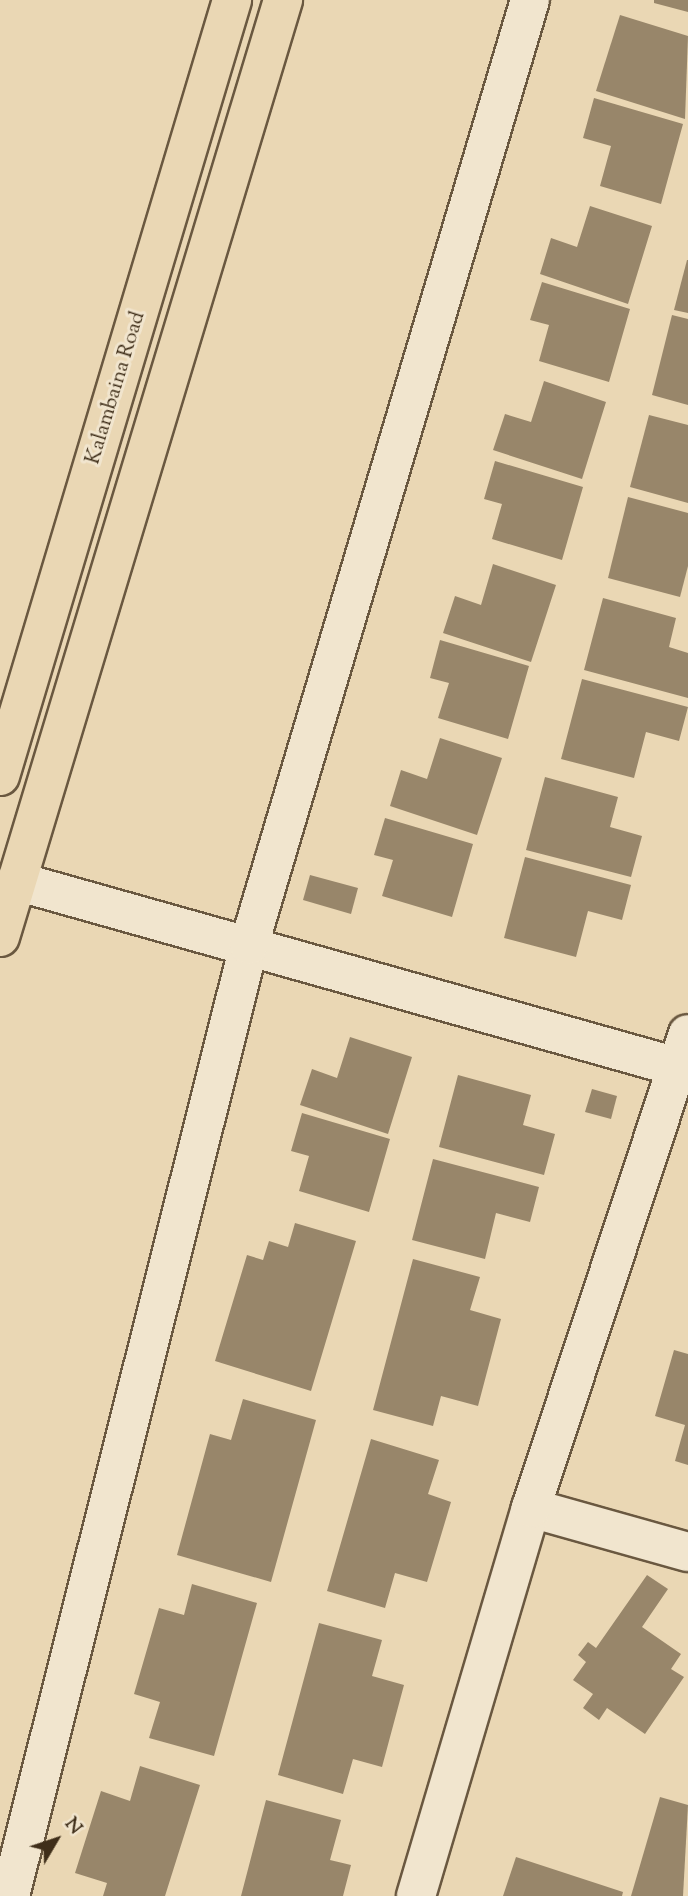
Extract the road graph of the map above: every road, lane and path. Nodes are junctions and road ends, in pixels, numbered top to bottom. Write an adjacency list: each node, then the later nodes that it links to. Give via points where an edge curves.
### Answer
1 (232, 0): 4 (main road, Kalambaina Road)
2 (283, 0): 5 (main road)
3 (530, 0): 7 (street)
4 (0, 776)
5 (16, 881): 6 (main road); 7 (street)
6 (0, 937)
7 (249, 945): 8 (street); 11 (street)
8 (685, 1057): 9 (street)
9 (531, 1508): 10 (street); 12 (street)
10 (688, 1552)
11 (10, 1896)
12 (416, 1896)

